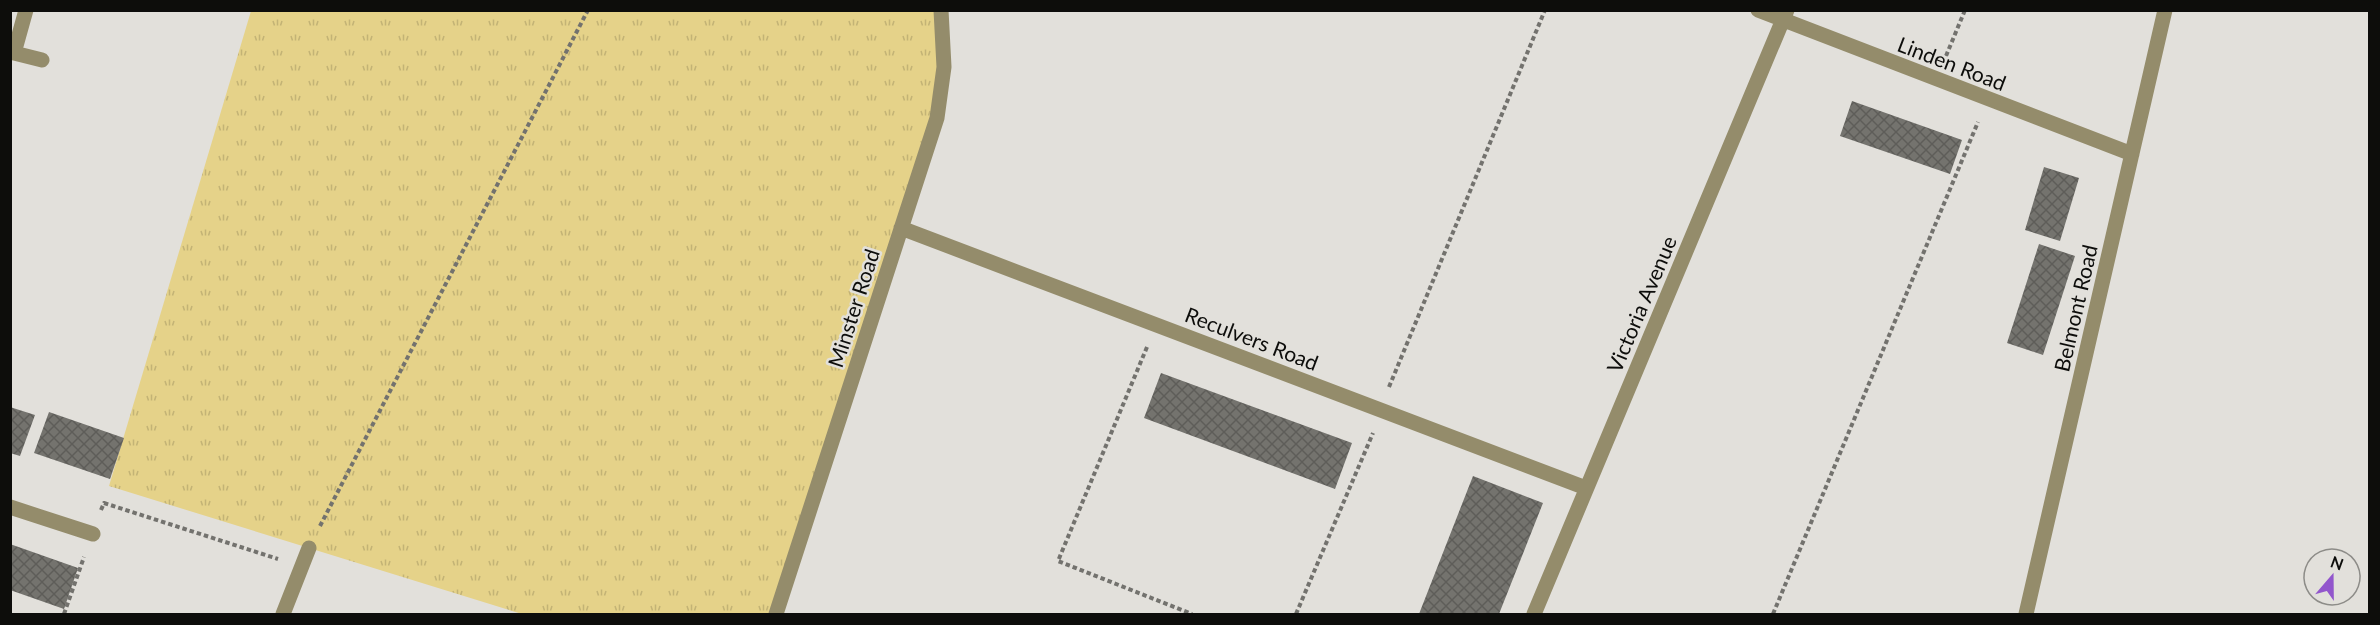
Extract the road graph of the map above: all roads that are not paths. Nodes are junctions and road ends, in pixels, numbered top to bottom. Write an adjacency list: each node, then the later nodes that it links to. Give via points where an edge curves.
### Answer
1 (26, 10): 6 (street)
2 (941, 10): 9 (street, Minster Road, via 944,67 937,118)
3 (1758, 10): 5 (street, Linden Road)
4 (2165, 10): 8 (street, Belmont Road)
5 (1785, 15): 8 (street, Linden Road, via 1936,79); 10 (street, Victoria Avenue)
6 (12, 52): 7 (street)
7 (42, 60)
8 (2132, 154): 17 (street, Belmont Road)
9 (901, 228): 10 (street, Reculvers Road); 15 (street, Minster Road)
10 (1587, 488): 16 (street, Victoria Avenue)
11 (10, 507): 12 (street)
12 (93, 534)
13 (309, 548): 14 (street)
14 (283, 615)
15 (776, 615)
16 (1534, 615)
17 (2026, 615)

